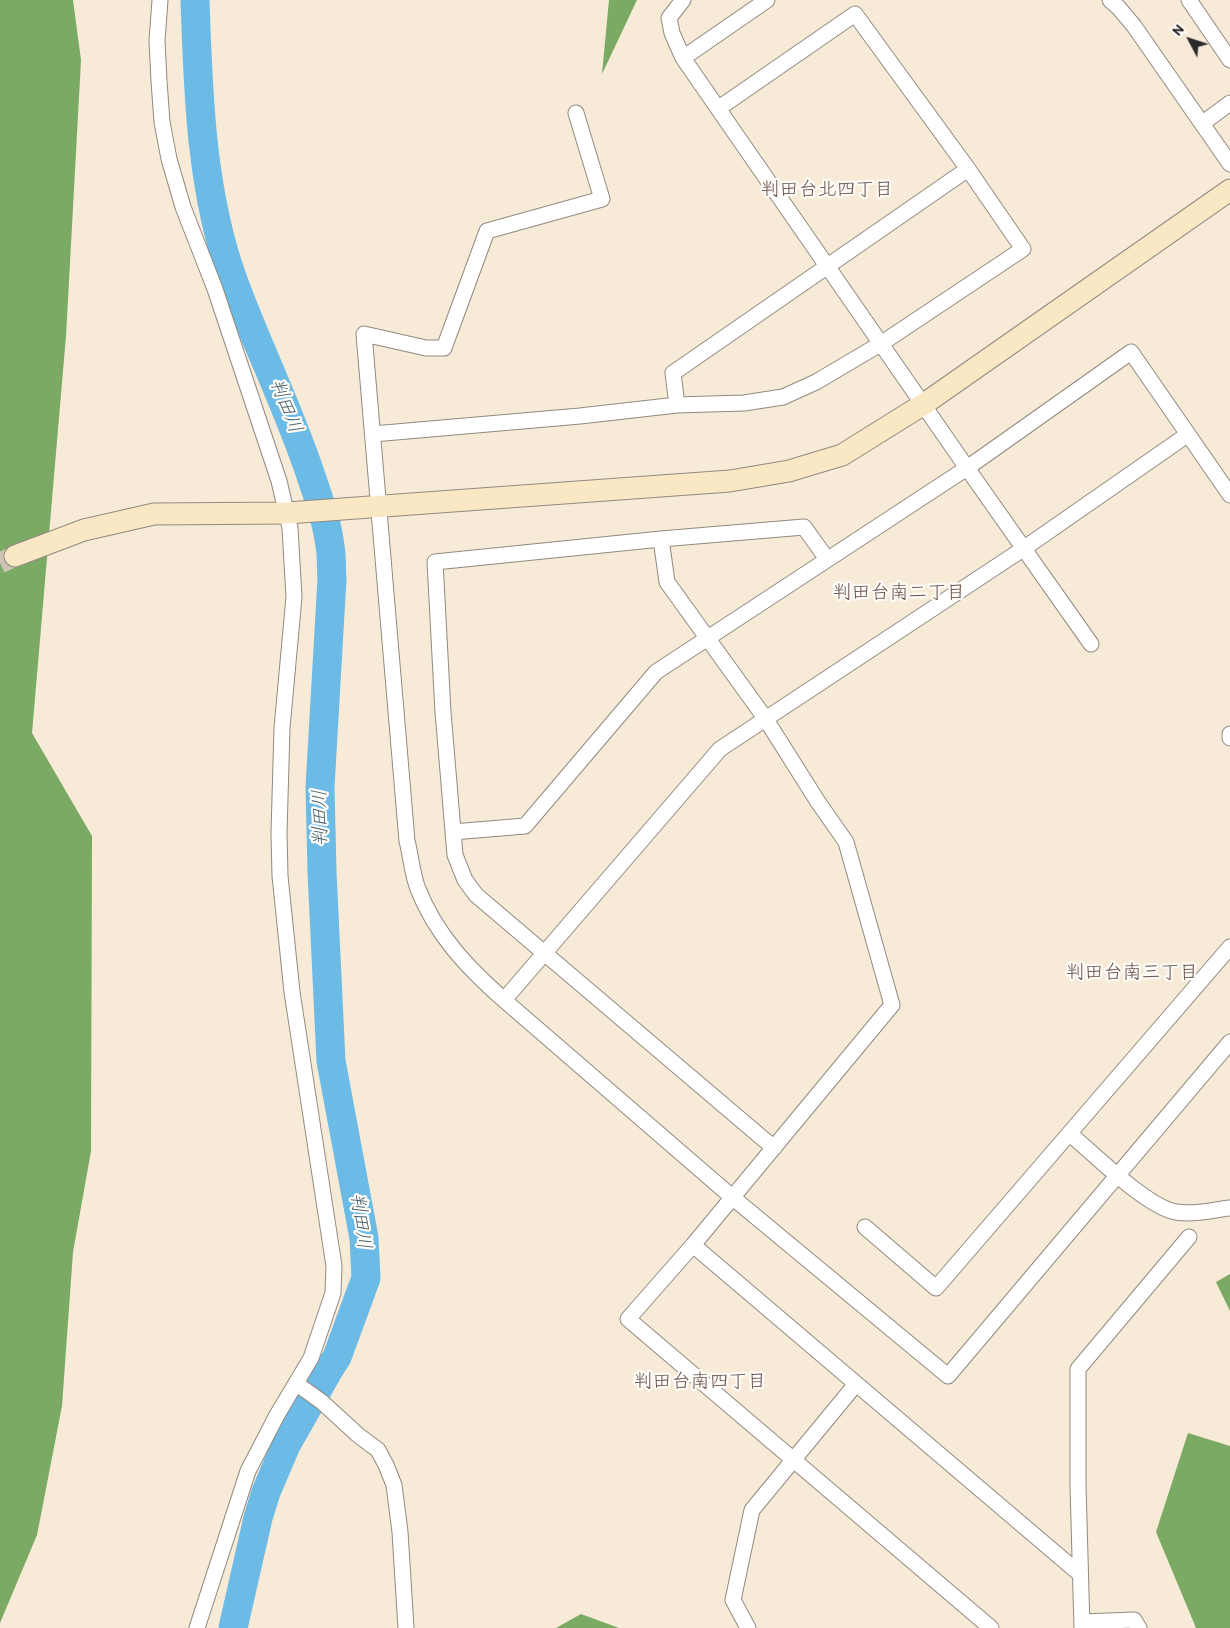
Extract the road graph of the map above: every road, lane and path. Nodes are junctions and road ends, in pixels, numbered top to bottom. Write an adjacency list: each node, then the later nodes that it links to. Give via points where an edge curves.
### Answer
1 (160, 0): 24 (street, via 159,80 169,159 182,207 215,289 279,481)
2 (683, 0): 7 (street, via 669,18)
3 (767, 0): 7 (street)
4 (1110, 0): 11 (street, via 1134,26)
5 (1188, 0): 6 (street)
6 (1228, 53)
7 (683, 58): 9 (street)
8 (1230, 103): 11 (street)
9 (719, 108): 13 (street, via 855,14); 15 (street)
10 (576, 113): 19 (street, via 602,199 487,232 444,348 426,348 364,334)
11 (1203, 123): 12 (street)
12 (1230, 164)
13 (968, 169): 15 (street); 16 (street, via 1023,249)
14 (1230, 190): 17 (street)
15 (828, 265): 16 (street); 18 (street, via 673,373)
16 (882, 343): 17 (street); 18 (street, via 816,382 783,397 744,403)
17 (924, 404): 21 (street); 23 (street, via 842,455 789,471 730,480)
18 (677, 405): 19 (street)
19 (373, 434): 23 (street)
20 (1187, 435): 21 (street, via 1131,352); 22 (street); 26 (street)
21 (967, 468): 26 (street); 28 (street)
22 (1230, 496)
23 (379, 507): 24 (street); 37 (street, via 407,841 418,888 441,934 472,971)
24 (293, 513): 27 (street, via 154,514 84,530); 48 (street, via 294,597 282,728 280,876 292,992 334,1266 333,1293)
25 (661, 539): 28 (street, via 804,527); 29 (street, via 666,582); 34 (street, via 435,562)
26 (1023, 549): 30 (street); 31 (street)
27 (15, 556)
28 (827, 559): 29 (street)
29 (706, 639): 31 (street); 34 (street, via 656,672 525,826)
30 (1091, 644)
31 (765, 718): 36 (street, via 720,749); 40 (street, via 846,842 892,1005)
32 (1230, 734): 33 (street)
33 (1230, 738)
34 (453, 832): 36 (street, via 456,855 465,880 476,895)
35 (1230, 947): 39 (street)
36 (546, 953): 37 (street); 40 (street)
37 (504, 1000): 42 (street)
38 (1230, 1042): 41 (street)
39 (1070, 1134): 41 (street); 44 (street, via 936,1288)
40 (774, 1148): 42 (street)
41 (1118, 1174): 42 (street, via 948,1376); 43 (street, via 1146,1199 1174,1212)
42 (732, 1197): 46 (street)
43 (1230, 1208)
44 (866, 1227)
45 (1189, 1237): 50 (street, via 1078,1369)
46 (693, 1245): 47 (street); 49 (street, via 628,1319)
47 (856, 1384): 49 (street); 50 (street)
48 (301, 1387): 52 (street, via 277,1416 248,1471); 53 (street, via 378,1450 386,1465 394,1485 400,1532)
49 (793, 1460): 54 (street, via 752,1510 733,1600); 55 (street)
50 (1080, 1574): 51 (street)
51 (1082, 1625): 56 (street, via 1134,1620)
52 (198, 1628)
53 (406, 1628)
54 (748, 1628)
55 (991, 1628)
56 (1139, 1628)

